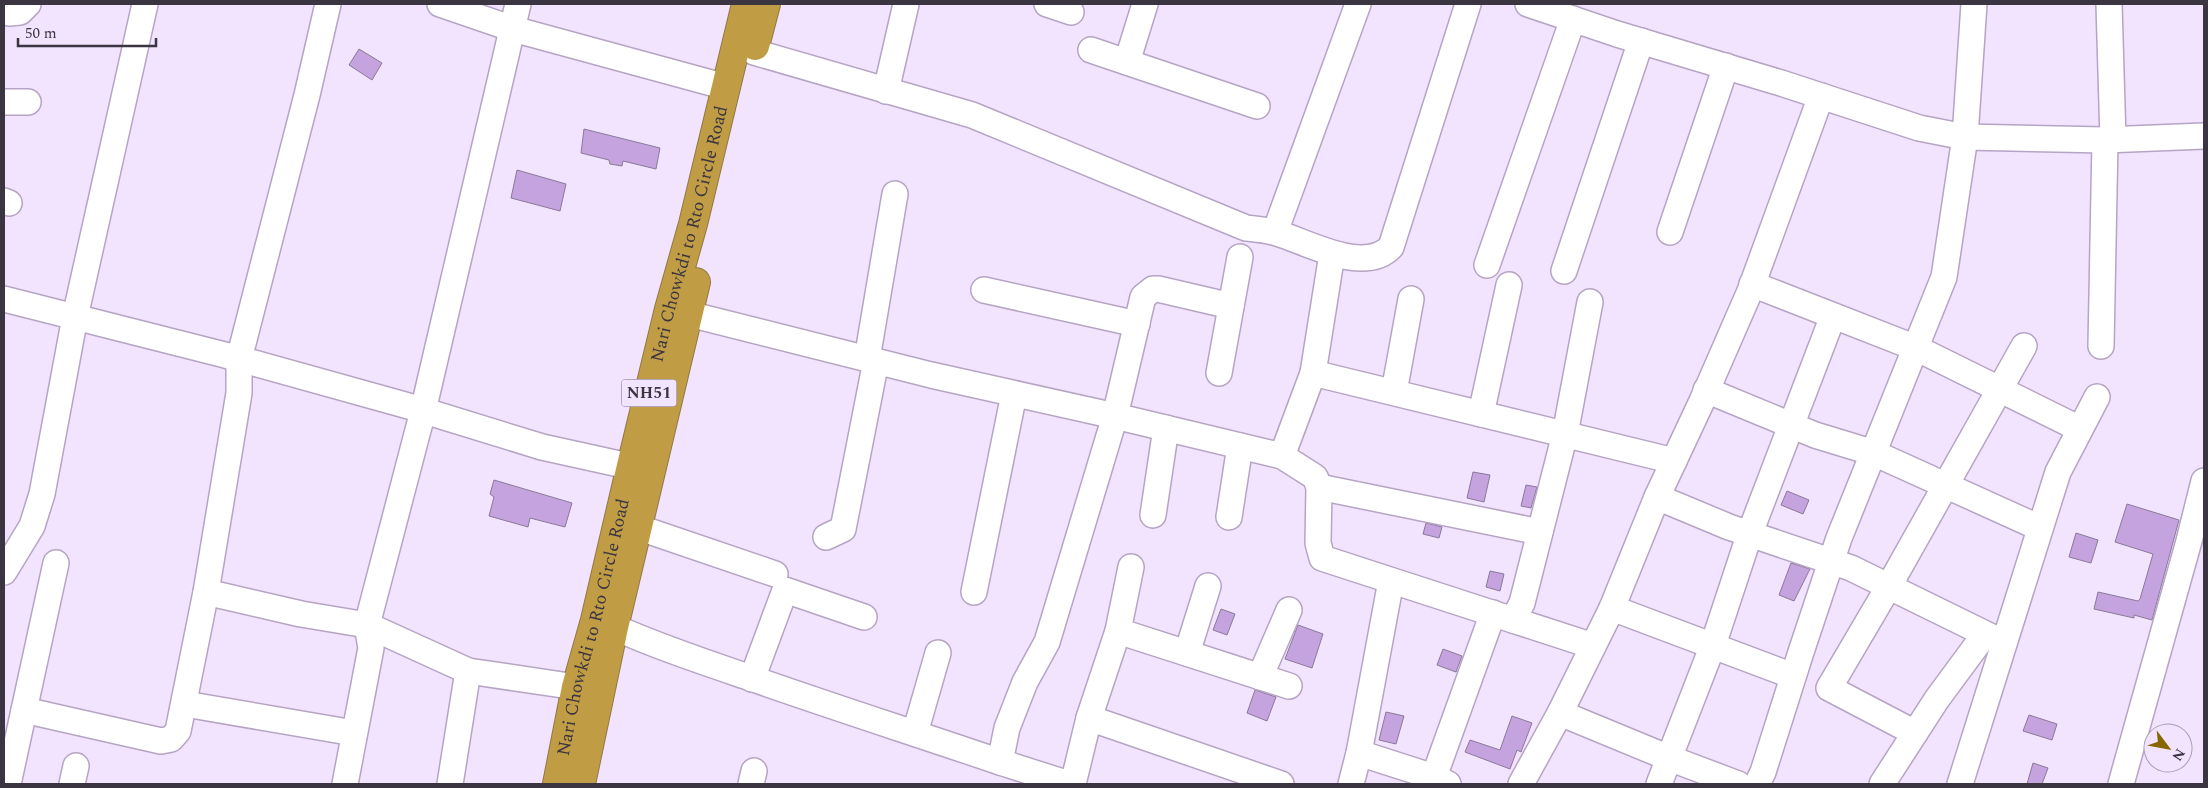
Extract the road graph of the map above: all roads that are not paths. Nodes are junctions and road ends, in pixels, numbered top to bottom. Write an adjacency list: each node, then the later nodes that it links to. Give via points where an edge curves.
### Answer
1 (28, 4): 16 (street, via 20,12)
2 (145, 4): 48 (street)
3 (328, 4): 53 (street)
4 (440, 4): 19 (street)
5 (518, 4): 19 (street)
6 (746, 4): 25 (highway, Nari Chowkdi to Rto Circle Road / NH51)
7 (766, 4): 22 (highway, NH51)
8 (906, 4): 26 (street)
9 (1047, 4): 17 (street)
10 (1145, 4): 23 (street)
11 (1358, 4): 33 (street)
12 (1468, 4): 35 (street, via 1391,247 1373,258)
13 (1528, 4): 18 (street)
14 (1974, 4): 30 (street)
15 (2110, 4): 31 (street)
16 (4, 10)
17 (1071, 12)
18 (1573, 19): 20 (street); 37 (street)
19 (513, 29): 25 (street); 62 (street)
20 (1641, 41): 24 (street); 38 (street)
21 (1091, 50): 23 (street)
22 (754, 52): 26 (street); 46 (highway, NH51)
23 (1127, 62): 28 (street)
24 (1726, 66): 27 (street); 34 (street)
25 (726, 87): 46 (highway, Nari Chowkdi to Rto Circle Road / NH51, via 694,224)
26 (886, 91): 33 (street, via 972,115 1246,228)
27 (1821, 96): 30 (street, via 1919,128); 39 (street)
28 (1257, 106)
29 (2204, 136): 31 (street)
30 (1965, 137): 31 (street); 52 (street, via 1940,289)
31 (2109, 140): 51 (street)
32 (895, 194): 54 (street)
33 (1275, 232): 35 (street)
34 (1670, 232)
35 (1332, 254): 56 (street)
36 (1240, 257): 45 (street)
37 (1487, 265)
38 (1564, 271)
39 (1752, 284): 47 (street); 58 (street)
40 (1509, 285): 63 (street)
41 (984, 290): 49 (street)
42 (4, 299): 48 (street)
43 (1411, 299): 59 (street)
44 (1590, 302): 68 (street)
45 (1232, 306): 49 (street, via 1153,289 1143,297); 55 (street)
46 (679, 311): 54 (street); 73 (highway, Nari Chowkdi to Rto Circle Road / NH51)
47 (1833, 316): 52 (street); 65 (street)
48 (75, 317): 53 (street); 88 (street, via 42,494 32,526)
49 (1137, 324): 64 (street)
50 (2024, 346): 57 (street)
51 (2101, 346)
52 (1916, 348): 57 (street); 70 (street)
53 (239, 359): 62 (street); 93 (street, via 239,393)
54 (872, 360): 60 (street); 84 (street, via 843,529)
55 (1219, 373)
56 (1313, 373): 59 (street); 71 (street)
57 (2000, 389): 67 (street); 75 (street)
58 (1706, 390): 65 (street); 72 (street)
59 (1394, 392): 63 (street)
60 (1014, 394): 64 (street); 94 (street)
61 (2097, 397): 67 (street)
62 (423, 411): 73 (street, via 542,447); 99 (street)
63 (1481, 414): 68 (street)
64 (1115, 416): 66 (street); 123 (street, via 1047,642 1025,682 1011,718)
65 (1792, 426): 70 (street); 83 (street)
66 (1166, 428): 69 (street); 78 (street)
67 (2080, 429): 81 (street, via 2058,472)
68 (1565, 434): 72 (street); 82 (street)
69 (1240, 446): 71 (street); 79 (street)
70 (1874, 453): 75 (street); 85 (street)
71 (1282, 456): 76 (street, via 1315,477)
72 (1674, 461): 77 (street)
73 (641, 468): 80 (highway, NH51); 112 (highway, Nari Chowkdi to Rto Circle Road / NH51)
74 (2204, 480): 140 (street, via 2190,541)
75 (1945, 484): 81 (street); 92 (street)
76 (1319, 487): 82 (street); 90 (street, via 1318,543 1322,558)
77 (1657, 496): 83 (street); 95 (street)
78 (1153, 515)
79 (1229, 517)
80 (637, 527): 89 (street); 100 (highway, NH51)
81 (2040, 528): 102 (street)
82 (1540, 532): 97 (street, via 1522,603)
83 (1750, 533): 85 (street); 104 (street)
84 (826, 537)
85 (1832, 560): 92 (street); 108 (street)
86 (56, 563): 115 (street)
87 (1131, 567): 101 (street)
88 (4, 572)
89 (775, 574)
90 (1391, 581): 97 (street); 121 (street)
91 (1208, 586): 106 (street)
92 (1889, 586): 102 (street); 113 (street)
93 (206, 592): 99 (street); 114 (street)
94 (974, 592)
95 (1612, 608): 103 (street); 104 (street)
96 (1288, 610): 109 (street)
97 (1503, 616): 103 (street); 124 (street)
98 (864, 617): 110 (street, via 785,590)
99 (367, 625): 107 (street); 119 (street, via 370,648)
100 (614, 627): 110 (street); 129 (highway, NH51)
101 (1118, 631): 106 (street); 117 (street)
102 (1994, 638): 120 (street); 139 (street)
103 (1593, 646): 116 (street)
104 (1713, 646): 108 (street); 122 (street)
105 (938, 653): 118 (street)
106 (1187, 654): 109 (street)
107 (468, 671): 112 (street); 127 (street)
108 (1794, 672): 113 (street); 137 (street)
109 (1260, 677): 111 (street)
110 (752, 679): 118 (street)
111 (1289, 686)
112 (576, 687): 128 (highway, Nari Chowkdi to Rto Circle Road / NH51)
113 (1830, 688): 120 (street)
114 (185, 704): 115 (street, via 178,732 171,739 161,741); 119 (street)
115 (24, 710): 125 (street)
116 (1560, 713): 122 (street); 134 (street)
117 (1089, 718): 131 (street); 132 (street)
118 (916, 732): 123 (street)
119 (354, 733): 126 (street)
120 (1915, 733): 138 (street)
121 (1358, 753): 124 (street); 133 (street)
122 (1669, 758): 135 (street); 136 (street)
123 (1000, 762): 130 (street)
124 (1445, 782)
125 (8, 784)
126 (345, 784)
127 (450, 784)
128 (557, 784)
129 (581, 784)
130 (1069, 784)
131 (1073, 784)
132 (1281, 784)
133 (1351, 784)
134 (1521, 784)
135 (1659, 784)
136 (1738, 784)
137 (1757, 784)
138 (1882, 784)
139 (1960, 784)
140 (2121, 784)

